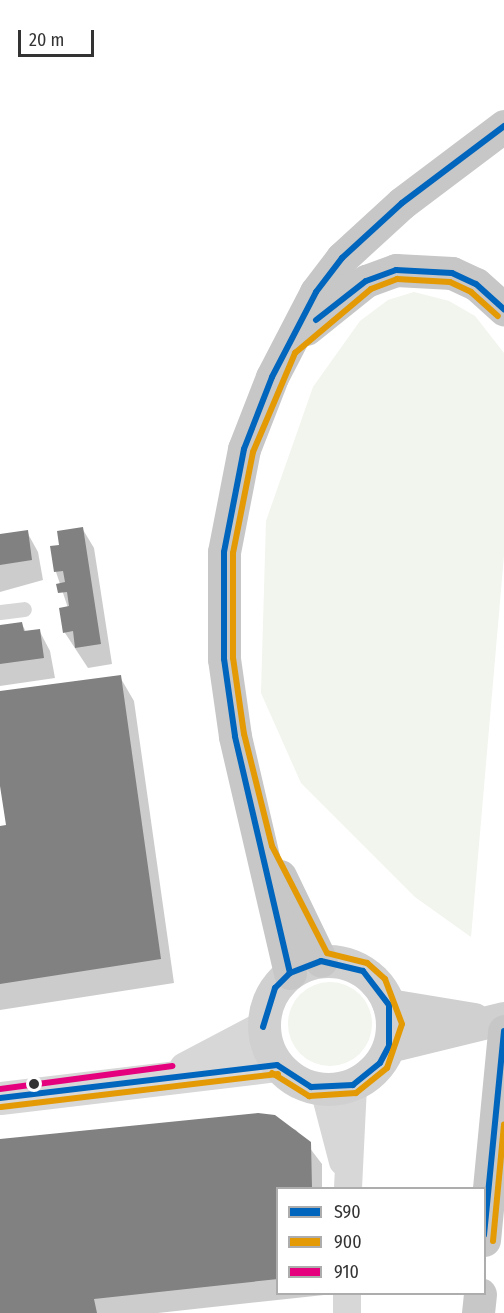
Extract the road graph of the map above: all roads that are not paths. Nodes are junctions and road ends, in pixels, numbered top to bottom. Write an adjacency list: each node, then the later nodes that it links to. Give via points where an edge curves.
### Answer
1 (504, 126): 3 (highway, via 402,203 342,258)
2 (504, 309): 3 (highway, via 476,284 452,273 396,270 366,281 332,305)
3 (288, 347): 6 (highway, via 244,449 224,552 224,659 235,736)
4 (24, 609): 5 (lane)
5 (0, 612)
6 (264, 849): 7 (highway); 8 (highway)
7 (321, 961): 8 (main road); 9 (main road, via 363,971)
8 (290, 973): 11 (main road, via 266,1006)
9 (389, 1005): 10 (main road); 12 (main road)
10 (497, 1023): 12 (main road); 18 (highway, via 497,1109)
11 (263, 1027): 13 (main road); 14 (street)
12 (389, 1046): 15 (main road, via 380,1063)
13 (277, 1065): 14 (street); 15 (main road, via 292,1079)
14 (173, 1075): 16 (street)
15 (338, 1087): 17 (street)
16 (0, 1098)
17 (348, 1184)
18 (486, 1220)
19 (347, 1295): 21 (street)
20 (480, 1295): 22 (highway)
21 (347, 1313)
22 (478, 1313)

